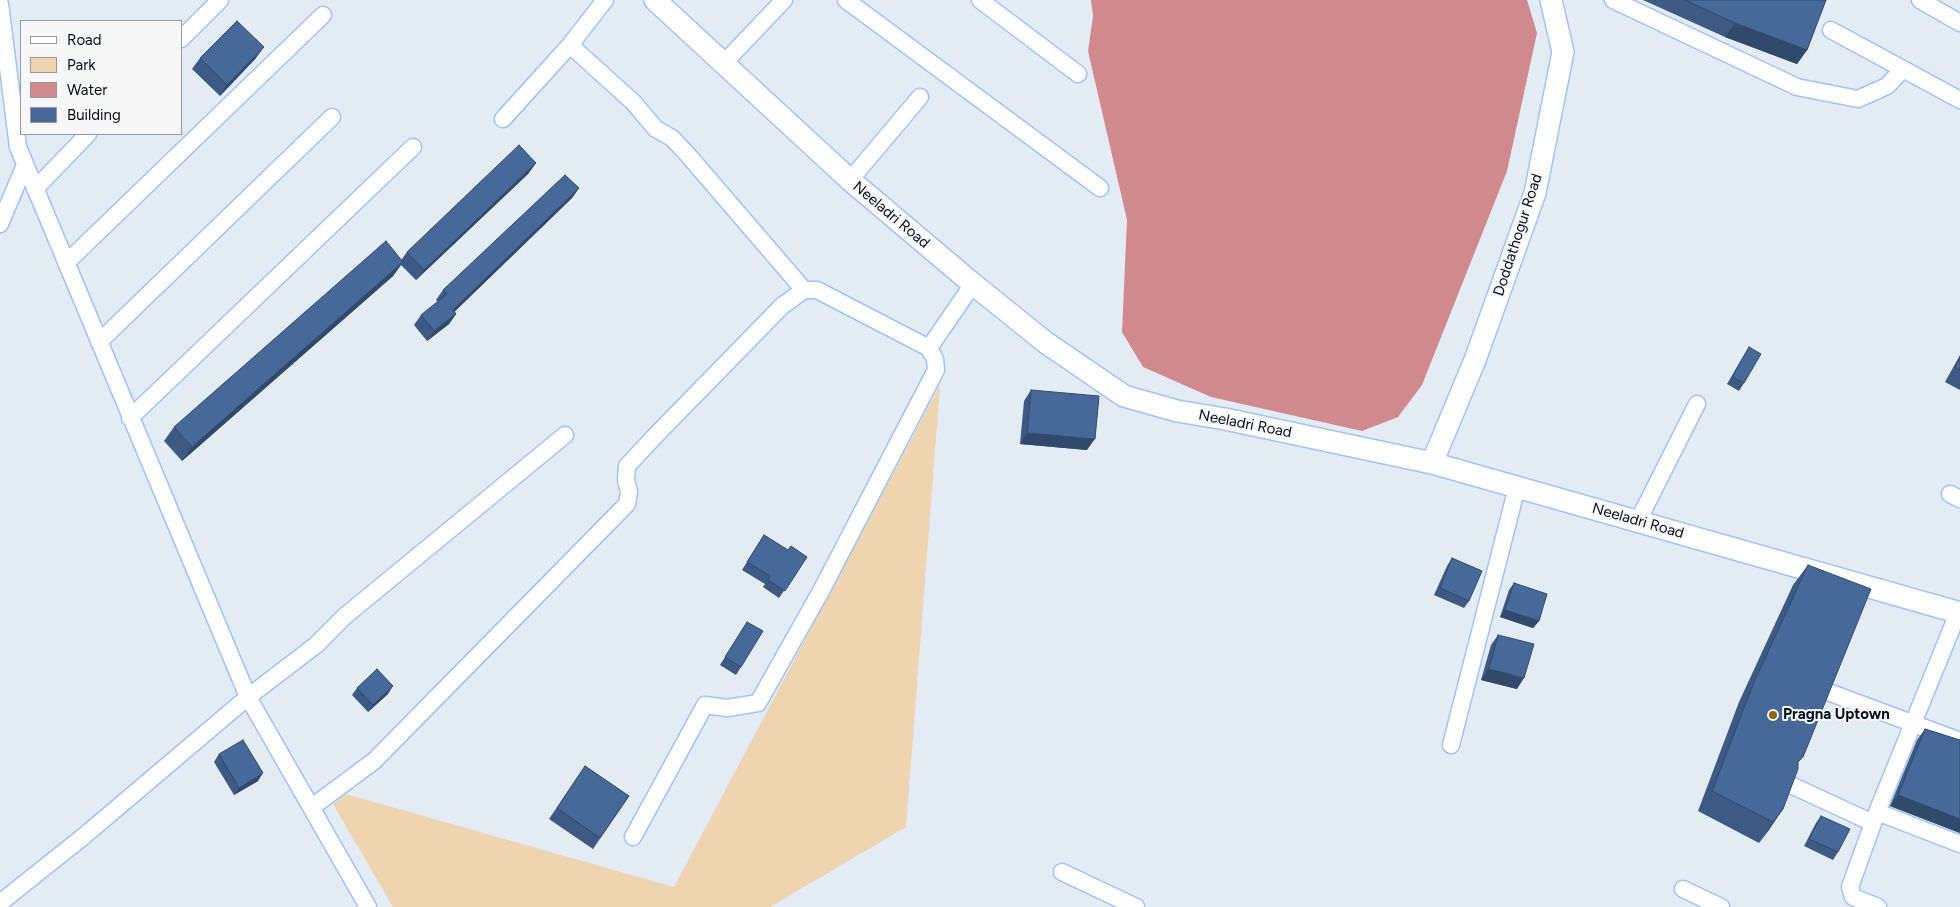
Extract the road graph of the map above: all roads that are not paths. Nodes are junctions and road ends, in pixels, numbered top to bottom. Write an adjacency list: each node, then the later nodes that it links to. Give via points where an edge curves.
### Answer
1 (220, 0): 14 (street)
2 (604, 0): 15 (street)
3 (654, 0): 16 (street, Neeladri Road)
4 (784, 0): 16 (street)
5 (846, 0): 28 (street)
6 (980, 0): 18 (street)
7 (1551, 0): 39 (street, Doddathogur Road, via 1563,52 1535,193 1475,360)
8 (1613, 0): 17 (street, via 1798,87 1858,99 1887,86)
9 (1920, 0): 12 (street)
10 (0, 4): 19 (street)
11 (323, 15): 31 (street)
12 (1960, 23)
13 (1831, 30): 17 (street)
14 (182, 38)
15 (570, 45): 23 (street); 33 (street, via 633,102 656,130 672,138)
16 (723, 64): 27 (street, Neeladri Road)
17 (1903, 69): 21 (street)
18 (1078, 74)
19 (4, 78): 26 (street, via 18,147)
20 (920, 98): 27 (street)
21 (1960, 100)
22 (332, 117): 34 (street)
23 (503, 119)
24 (87, 135): 29 (street)
25 (414, 147): 37 (street)
26 (25, 165): 29 (street); 30 (street)
27 (850, 180): 32 (street, Neeladri Road)
28 (1100, 188)
29 (35, 189): 31 (street)
30 (0, 224)
31 (66, 263): 34 (street)
32 (974, 284): 35 (street); 39 (street, Neeladri Road, via 1058,351 1124,396 1177,411)
33 (804, 290): 35 (street, via 817,290 838,299); 49 (street, via 782,306 627,466 627,504 374,761)
34 (98, 342): 37 (street)
35 (930, 348): 51 (street, via 936,370 821,591 758,703 727,708 705,705)
36 (1697, 404): 41 (street)
37 (130, 418): 44 (street)
38 (565, 435): 44 (street, via 345,616 316,645)
39 (1432, 463): 40 (street, Neeladri Road)
40 (1517, 487): 41 (street, Neeladri Road); 47 (street)
41 (1638, 521): 42 (street, Neeladri Road)
42 (1959, 613): 45 (street)
43 (1831, 693): 45 (street)
44 (248, 697): 49 (street); 56 (street)
45 (1913, 723): 46 (street); 50 (street)
46 (1960, 741)
47 (1450, 745)
48 (1793, 786): 50 (street)
49 (312, 807): 57 (street)
50 (1875, 818): 52 (street); 55 (street, via 1850,887)
51 (633, 837)
52 (1960, 844)
53 (1062, 872): 58 (street)
54 (1683, 889): 59 (street)
55 (1849, 902): 60 (street)
56 (0, 903)
57 (368, 907)
58 (1136, 907)
59 (1721, 907)
60 (1878, 907)

